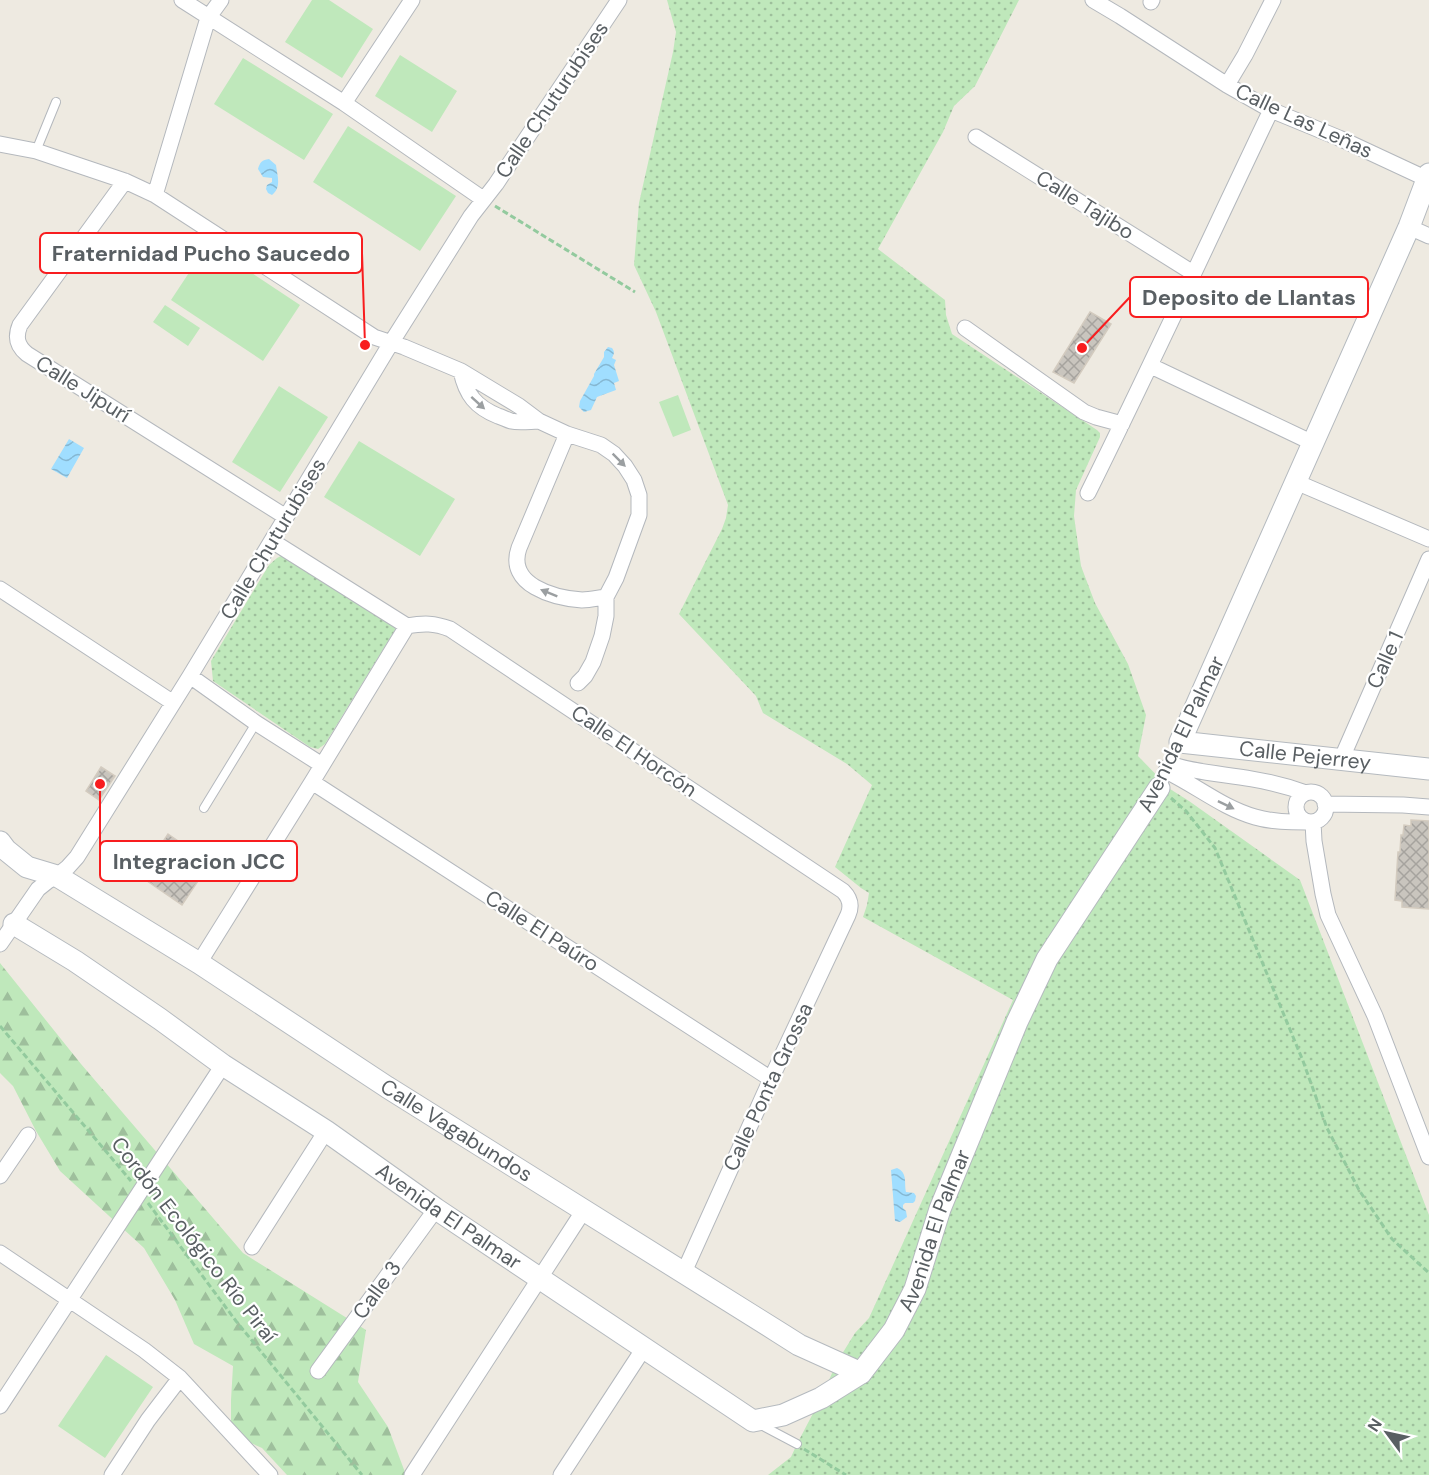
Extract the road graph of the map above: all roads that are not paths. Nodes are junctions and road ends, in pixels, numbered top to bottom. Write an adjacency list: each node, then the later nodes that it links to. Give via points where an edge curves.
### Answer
1 (182, 0): 7 (street, Calle Chuturubises)
2 (221, 0): 7 (street)
3 (412, 0): 10 (street)
4 (619, 0): 18 (street, Calle Chuturubises)
5 (1094, 0): 8 (street, Calle Las Leñas)
6 (1273, 0): 8 (street)
7 (208, 18): 10 (street, Calle Chuturubises); 17 (street)
8 (1227, 85): 11 (street, Calle Las Leñas)
9 (56, 102): 14 (lane)
10 (344, 103): 18 (street, Calle Chuturubises)
11 (1271, 110): 15 (street, Calle Las Leñas); 21 (street)
12 (976, 137): 21 (street, Calle Tajibo)
13 (0, 144): 14 (street)
14 (36, 151): 16 (street)
15 (1428, 176): 19 (street, Avenida El Palmar)
16 (125, 182): 17 (street); 32 (street, Calle Jipurí, via 20,325 20,348)
17 (155, 195): 23 (street, via 374,337)
18 (483, 199): 23 (street, Calle Chuturubises)
19 (1409, 227): 20 (street); 29 (street, Avenida El Palmar)
20 (1429, 236)
21 (1193, 273): 24 (street)
22 (965, 328): 27 (street, via 1084,412)
23 (391, 343): 25 (street); 32 (street, Calle Chuturubises)
24 (1151, 366): 27 (street); 29 (street)
25 (461, 371): 26 (street); 26 (street, one-way to 26, via 466,389 488,412 511,421)
26 (539, 420): 28 (street)
27 (1122, 424): 31 (street)
28 (567, 434): 37 (street, one-way to 37, via 614,454 634,480 639,495 639,515); 37 (street, one-way to 28, via 584,600 556,596 526,581 517,566 519,548)
29 (1313, 443): 30 (street, Avenida El Palmar)
30 (1296, 482): 33 (street); 43 (street, Avenida El Palmar)
31 (1089, 493)
32 (286, 517): 34 (street, Calle Chuturubises)
33 (1429, 539)
34 (272, 541): 38 (street); 39 (street, Calle Chuturubises)
35 (1429, 559): 44 (street, Calle 1)
36 (0, 589): 41 (street)
37 (606, 597): 40 (street, via 602,636 589,669)
38 (407, 626): 45 (street); 56 (street, Calle El Horcón, via 438,624 450,629 843,891)
39 (190, 676): 41 (street, Calle Chuturubises); 42 (street)
40 (578, 684)
41 (172, 702): 55 (street, Calle Chuturubises, via 77,857)
42 (256, 723): 45 (street); 52 (lane)
43 (1180, 742): 44 (street, Calle Pejerrey); 47 (street, Avenida El Palmar)
44 (1341, 760): 46 (street, Calle Pejerrey)
45 (322, 765): 48 (street)
46 (1429, 769)
47 (1165, 774): 49 (street, via 1179,767); 53 (street, one-way to 53, via 1255,817); 75 (street, Avenida El Palmar, via 1047,959 940,1209 915,1289 894,1330)
48 (312, 782): 59 (street); 61 (street, Calle El Paúro)
49 (1306, 793): 50 (street, via 1316,793); 53 (street, via 1297,800 1296,811)
50 (1325, 804): 51 (street); 53 (street, via 1323,816)
51 (1429, 807)
52 (204, 808)
53 (1310, 822): 64 (street, via 1328,915 1375,1016)
54 (0, 842): 55 (street, Calle Vagabundos, via 27,867)
55 (57, 876): 57 (street, Calle Chuturubises, via 38,889); 59 (street, Calle Vagabundos)
56 (850, 902): 61 (street, Calle Ponta Grossa, via 850,911)
57 (14, 924): 58 (street, Calle Chuturubises); 60 (street, Avenida El Palmar, via 75,961)
58 (0, 944)
59 (199, 963): 67 (street, Calle Vagabundos)
60 (223, 1065): 62 (street, Avenida El Palmar); 72 (street)
61 (771, 1079): 70 (street, Calle Ponta Grossa)
62 (326, 1131): 66 (street, Avenida El Palmar); 68 (street)
63 (28, 1136): 65 (street)
64 (1429, 1157)
65 (0, 1176)
66 (436, 1209): 71 (street, Avenida El Palmar); 74 (street, Calle 3)
67 (584, 1210): 70 (street, Calle Vagabundos); 71 (street)
68 (252, 1247)
69 (0, 1253): 72 (street)
70 (684, 1272): 75 (street, Calle Vagabundos, via 799,1345)
71 (540, 1279): 73 (street, Avenida El Palmar); 82 (street)
72 (69, 1300): 76 (street); 77 (street)
73 (644, 1348): 78 (street, Avenida El Palmar); 83 (street)
74 (318, 1371)
75 (861, 1373): 78 (street, Avenida El Palmar, via 821,1398 783,1415)
76 (180, 1378): 80 (street); 81 (street)
77 (0, 1406)
78 (753, 1421): 79 (lane)
79 (796, 1444)
80 (263, 1472)
81 (112, 1475)
82 (412, 1475)
83 (561, 1475)

